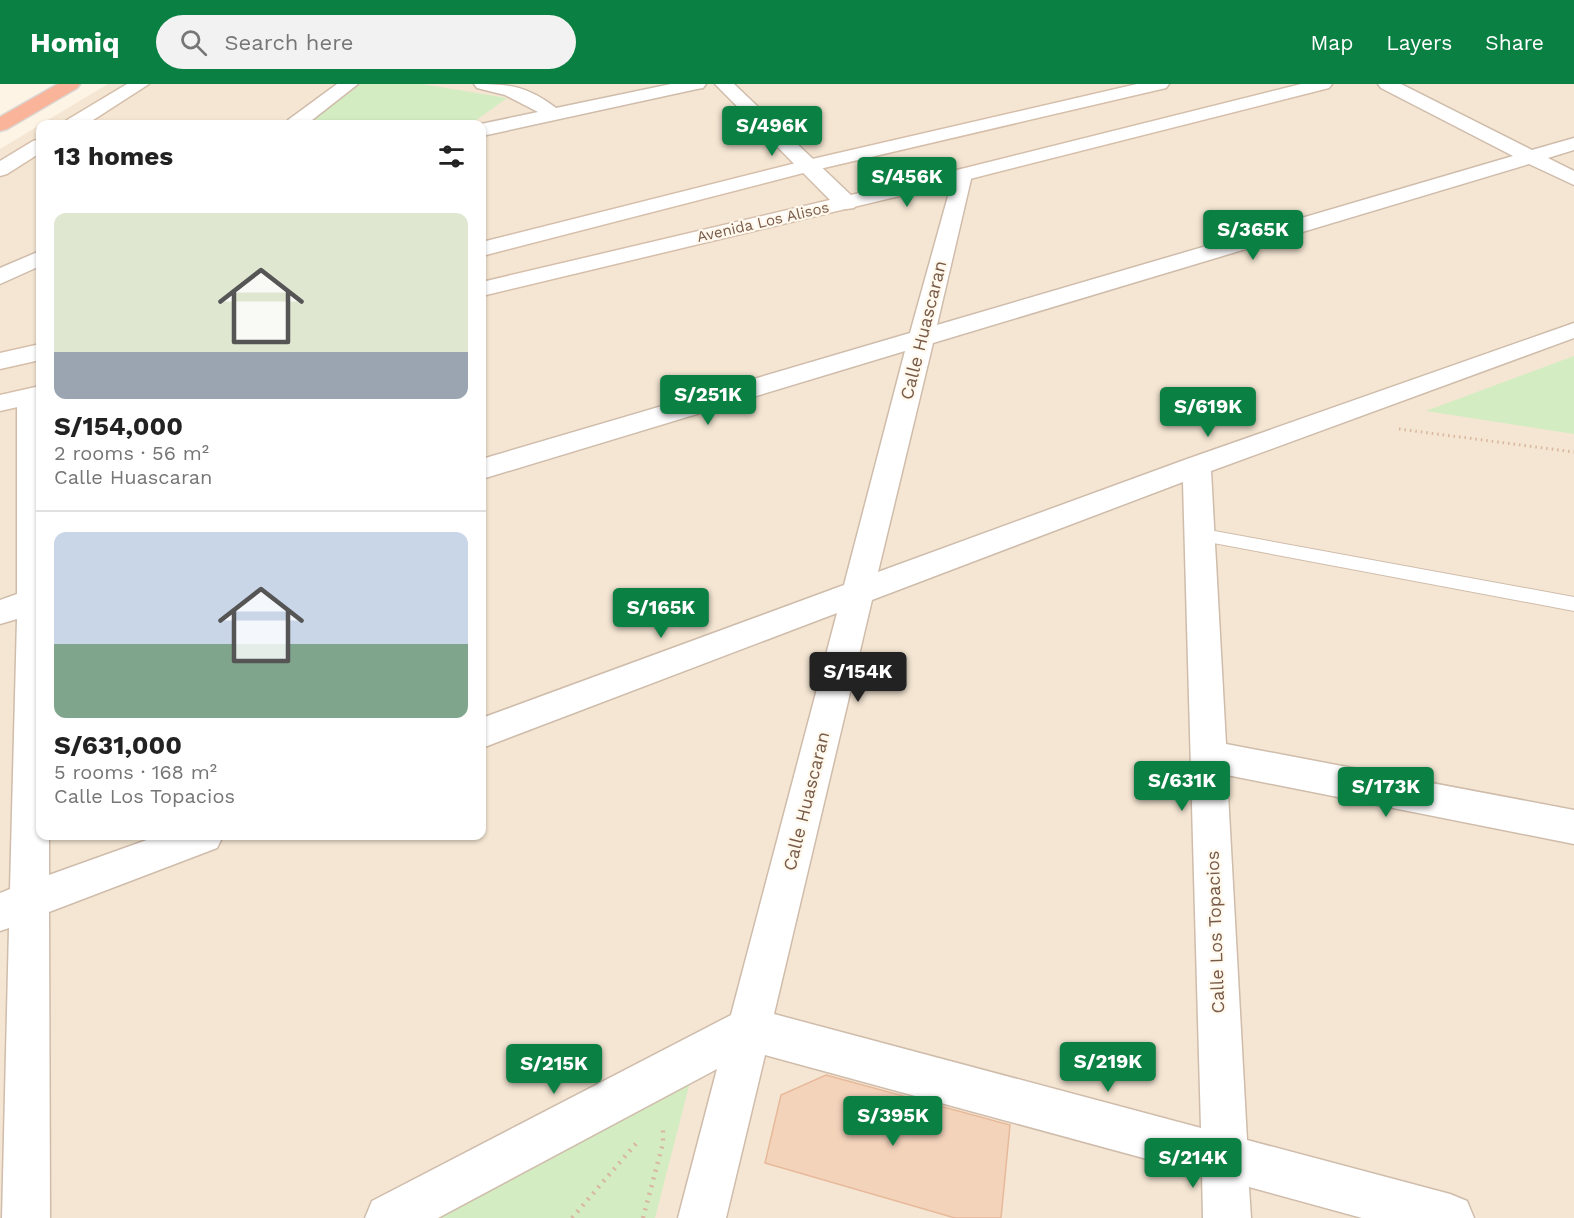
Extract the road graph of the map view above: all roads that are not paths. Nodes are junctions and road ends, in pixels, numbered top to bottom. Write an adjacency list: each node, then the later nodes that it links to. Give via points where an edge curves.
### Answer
1 (71, 84): 13 (highway)
2 (140, 84): 11 (street)
3 (349, 84): 12 (street)
4 (483, 84): 10 (street, via 519,93 537,101)
5 (697, 84): 10 (street)
6 (724, 84): 18 (street)
7 (1160, 84): 18 (street)
8 (1323, 84): 20 (street, Avenida Los Alisos)
9 (1387, 84): 17 (street)
10 (553, 115): 14 (street)
11 (81, 120)
12 (300, 120)
13 (0, 125)
14 (486, 129)
15 (1574, 144): 17 (street)
16 (36, 148): 19 (street)
17 (1532, 156): 21 (street); 28 (street)
18 (808, 166): 22 (street); 23 (street)
19 (0, 170)
20 (962, 175): 22 (street, Avenida Los Alisos); 28 (street, Calle Huascaran)
21 (1574, 179)
22 (846, 202): 26 (street, Avenida Los Alisos)
23 (486, 248)
24 (36, 260): 25 (street)
25 (0, 277)
26 (486, 288)
27 (1574, 330): 32 (street)
28 (921, 340): 33 (street); 35 (street, Calle Huascaran)
29 (36, 353): 30 (street)
30 (0, 361)
31 (24, 398): 36 (street)
32 (1197, 466): 34 (street, Calle Los Topacios); 35 (street)
33 (486, 468)
34 (1198, 534): 37 (lane); 39 (street, Calle Los Topacios)
35 (858, 593): 38 (street); 43 (street, Calle Huascaran)
36 (24, 604): 42 (street)
37 (1574, 604)
38 (486, 731)
39 (1208, 756): 40 (street); 44 (street, Calle Los Topacios)
40 (1574, 827)
41 (193, 840): 42 (street)
42 (15, 906): 45 (street)
43 (749, 1029): 44 (street); 46 (street); 47 (street, Calle Huascaran)
44 (1224, 1157): 48 (street, Calle Los Topacios); 49 (street)
45 (26, 1218)
46 (389, 1218)
47 (702, 1218)
48 (1227, 1218)
49 (1450, 1218)

